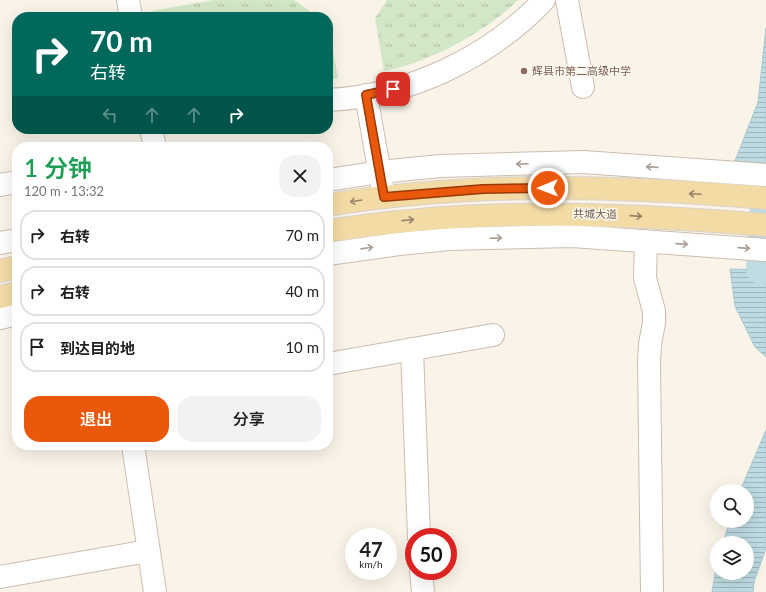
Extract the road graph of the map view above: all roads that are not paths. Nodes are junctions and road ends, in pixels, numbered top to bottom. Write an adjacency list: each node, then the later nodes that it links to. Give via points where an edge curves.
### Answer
1 (128, 0): 4 (street)
2 (544, 0): 6 (street, via 512,29 470,58 405,86)
3 (568, 0): 5 (street)
4 (130, 12)
5 (583, 87)
6 (366, 95): 7 (street); 8 (street)
7 (333, 99)
8 (380, 172): 9 (street, one-way to 8, via 583,162 441,166); 10 (street); 13 (street)
9 (766, 175)
10 (333, 179)
11 (12, 183): 12 (street)
12 (0, 185)
13 (384, 197): 14 (main road, one-way to 13, via 610,188 475,189); 15 (main road, one-way to 15)
14 (766, 198)
15 (333, 204)
16 (766, 225): 17 (main road, 共城大道, one-way to 16, via 387,222 484,214 609,214)
17 (333, 230)
18 (12, 241): 20 (street)
19 (646, 241): 21 (street, one-way to 21); 22 (street, one-way to 19, via 449,239 572,236); 39 (street, via 645,278 654,312 649,362)
20 (0, 243)
21 (766, 250)
22 (333, 253)
23 (12, 268): 24 (main road)
24 (0, 270)
25 (12, 294): 26 (main road)
26 (0, 297)
27 (12, 315): 28 (street)
28 (0, 318)
29 (493, 335): 30 (street)
30 (412, 349): 31 (street); 33 (street)
31 (333, 363)
32 (134, 450): 34 (street)
33 (419, 528)
34 (148, 551): 35 (street); 37 (street)
35 (0, 577)
36 (422, 580): 38 (street)
37 (155, 592)
38 (423, 592)
39 (652, 592)

